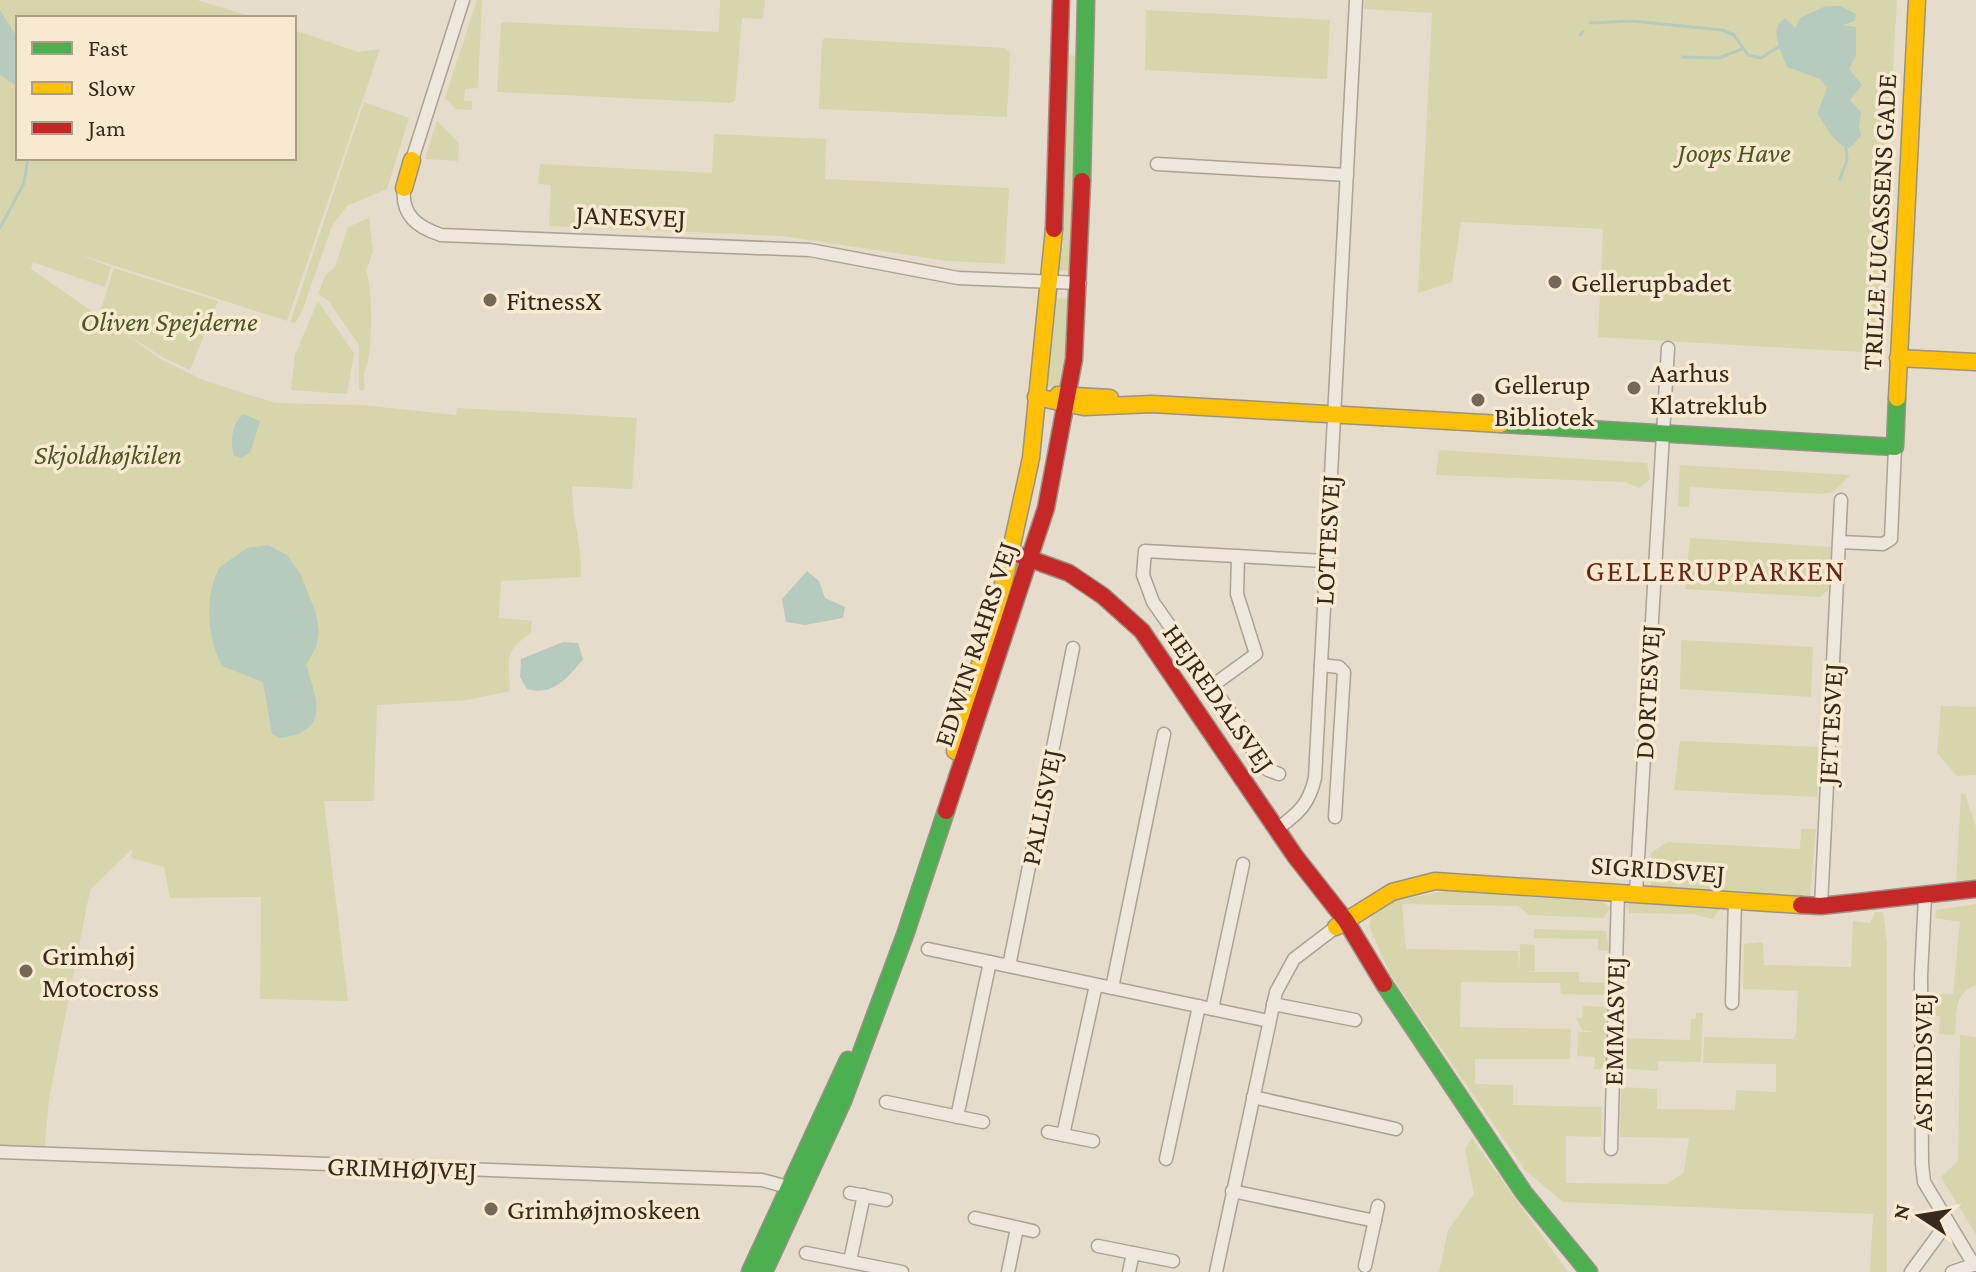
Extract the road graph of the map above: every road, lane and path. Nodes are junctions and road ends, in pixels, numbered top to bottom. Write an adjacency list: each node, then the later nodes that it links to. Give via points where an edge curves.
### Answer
1 (463, 0): 6 (street, JANESVEJ)
2 (1061, 0): 11 (street, EDWIN RAHRS VEJ)
3 (1086, 0): 10 (street, EDWIN RAHRS VEJ)
4 (1356, 0): 8 (street, LOTTESVEJ)
5 (1917, 0): 13 (street, TRILLE LUCASSENS GADE)
6 (412, 160): 9 (street, JANESVEJ)
7 (1157, 164): 8 (street)
8 (1347, 175): 17 (street, LOTTESVEJ)
9 (404, 188): 11 (street, JANESVEJ, via 410,218 441,235 810,250 958,278)
10 (1080, 283): 11 (street, JANESVEJ); 16 (street, EDWIN RAHRS VEJ)
11 (1048, 284): 15 (street, EDWIN RAHRS VEJ)
12 (1668, 348): 18 (street, DORTESVEJ)
13 (1898, 358): 14 (street); 19 (street, TRILLE LUCASSENS GADE)
14 (1976, 362)
15 (1036, 397): 16 (street); 22 (street, EDWIN RAHRS VEJ, via 1031,458)
16 (1068, 399): 17 (street); 25 (street, EDWIN RAHRS VEJ, via 1049,498)
17 (1334, 415): 18 (street); 24 (street, LOTTESVEJ)
18 (1663, 434): 19 (street); 36 (street, DORTESVEJ)
19 (1895, 447): 21 (street, via 1891,539 1883,544)
20 (1841, 500): 21 (street, JETTESVEJ)
21 (1840, 542): 39 (street, JETTESVEJ)
22 (1010, 556): 25 (street, HEJREDALSVEJ); 62 (street, EDWIN RAHRS VEJ, via 896,933)
23 (1238, 556): 24 (street); 28 (street, via 1237,594 1256,654); 28 (street, via 1145,551 1143,575 1153,602)
24 (1325, 561): 27 (street, LOTTESVEJ)
25 (1029, 562): 32 (street, HEJREDALSVEJ, via 1085,585 1142,631); 62 (street, EDWIN RAHRS VEJ, via 905,935 843,1101)
26 (1073, 648): 43 (street, PALLISVEJ)
27 (1321, 665): 31 (street, via 1344,672); 32 (street, LOTTESVEJ, via 1311,799)
28 (1212, 686): 30 (street, via 1257,760)
29 (1164, 734): 45 (street)
30 (1279, 774)
31 (1335, 817)
32 (1277, 829): 40 (street, HEJREDALSVEJ)
33 (1243, 864): 48 (street)
34 (1976, 889): 37 (street, SIGRIDSVEJ)
35 (1618, 892): 36 (street, SIGRIDSVEJ); 40 (street, SIGRIDSVEJ, via 1435,881 1392,892); 59 (street, EMMASVEJ)
36 (1636, 893): 38 (street, SIGRIDSVEJ)
37 (1925, 896): 39 (street, SIGRIDSVEJ); 68 (street, ASTRIDSVEJ, via 1922,1164 1924,1182)
38 (1735, 900): 39 (street, SIGRIDSVEJ); 46 (street)
39 (1821, 906)
40 (1341, 924): 47 (street, via 1294,959); 86 (street, HEJREDALSVEJ, via 1524,1193)
41 (928, 949): 42 (street)
42 (990, 962): 43 (street); 53 (street)
43 (1009, 966): 44 (street)
44 (1096, 985): 45 (street); 57 (street)
45 (1112, 988): 48 (street)
46 (1732, 1003)
47 (1273, 1004): 49 (street); 50 (street)
48 (1206, 1008): 50 (street); 61 (street)
49 (1355, 1020)
50 (1269, 1021): 51 (street)
51 (1253, 1097): 55 (street); 63 (street)
52 (886, 1102): 53 (street)
53 (957, 1117): 54 (street)
54 (983, 1122)
55 (1396, 1129)
56 (1048, 1132): 57 (street)
57 (1063, 1135): 58 (street)
58 (1093, 1141)
59 (1611, 1149)
60 (0, 1152): 62 (street, GRIMHØJVEJ, via 762,1180)
61 (1166, 1159)
62 (796, 1190): 79 (street, EDWIN RAHRS VEJ); 80 (street, EDWIN RAHRS VEJ)
63 (1232, 1191): 67 (street); 85 (street)
64 (886, 1200): 75 (street, via 857,1194)
65 (1378, 1206): 67 (street)
66 (975, 1218): 69 (street)
67 (1375, 1221): 78 (street)
68 (1947, 1223): 77 (street, ASTRIDSVEJ); 87 (street)
69 (1017, 1228): 70 (street); 83 (street)
70 (1033, 1231)
71 (1098, 1246): 73 (street)
72 (806, 1253): 74 (street)
73 (1133, 1253): 76 (street); 84 (street)
74 (832, 1257): 75 (street); 81 (street)
75 (850, 1261): 82 (street)
76 (1173, 1261)
77 (1975, 1264): 88 (street)
78 (1365, 1266)
79 (750, 1272)
80 (764, 1272)
81 (828, 1272)
82 (902, 1272)
83 (1008, 1272)
84 (1129, 1272)
85 (1216, 1272)
86 (1589, 1272)
87 (1911, 1272)
88 (1952, 1272)

